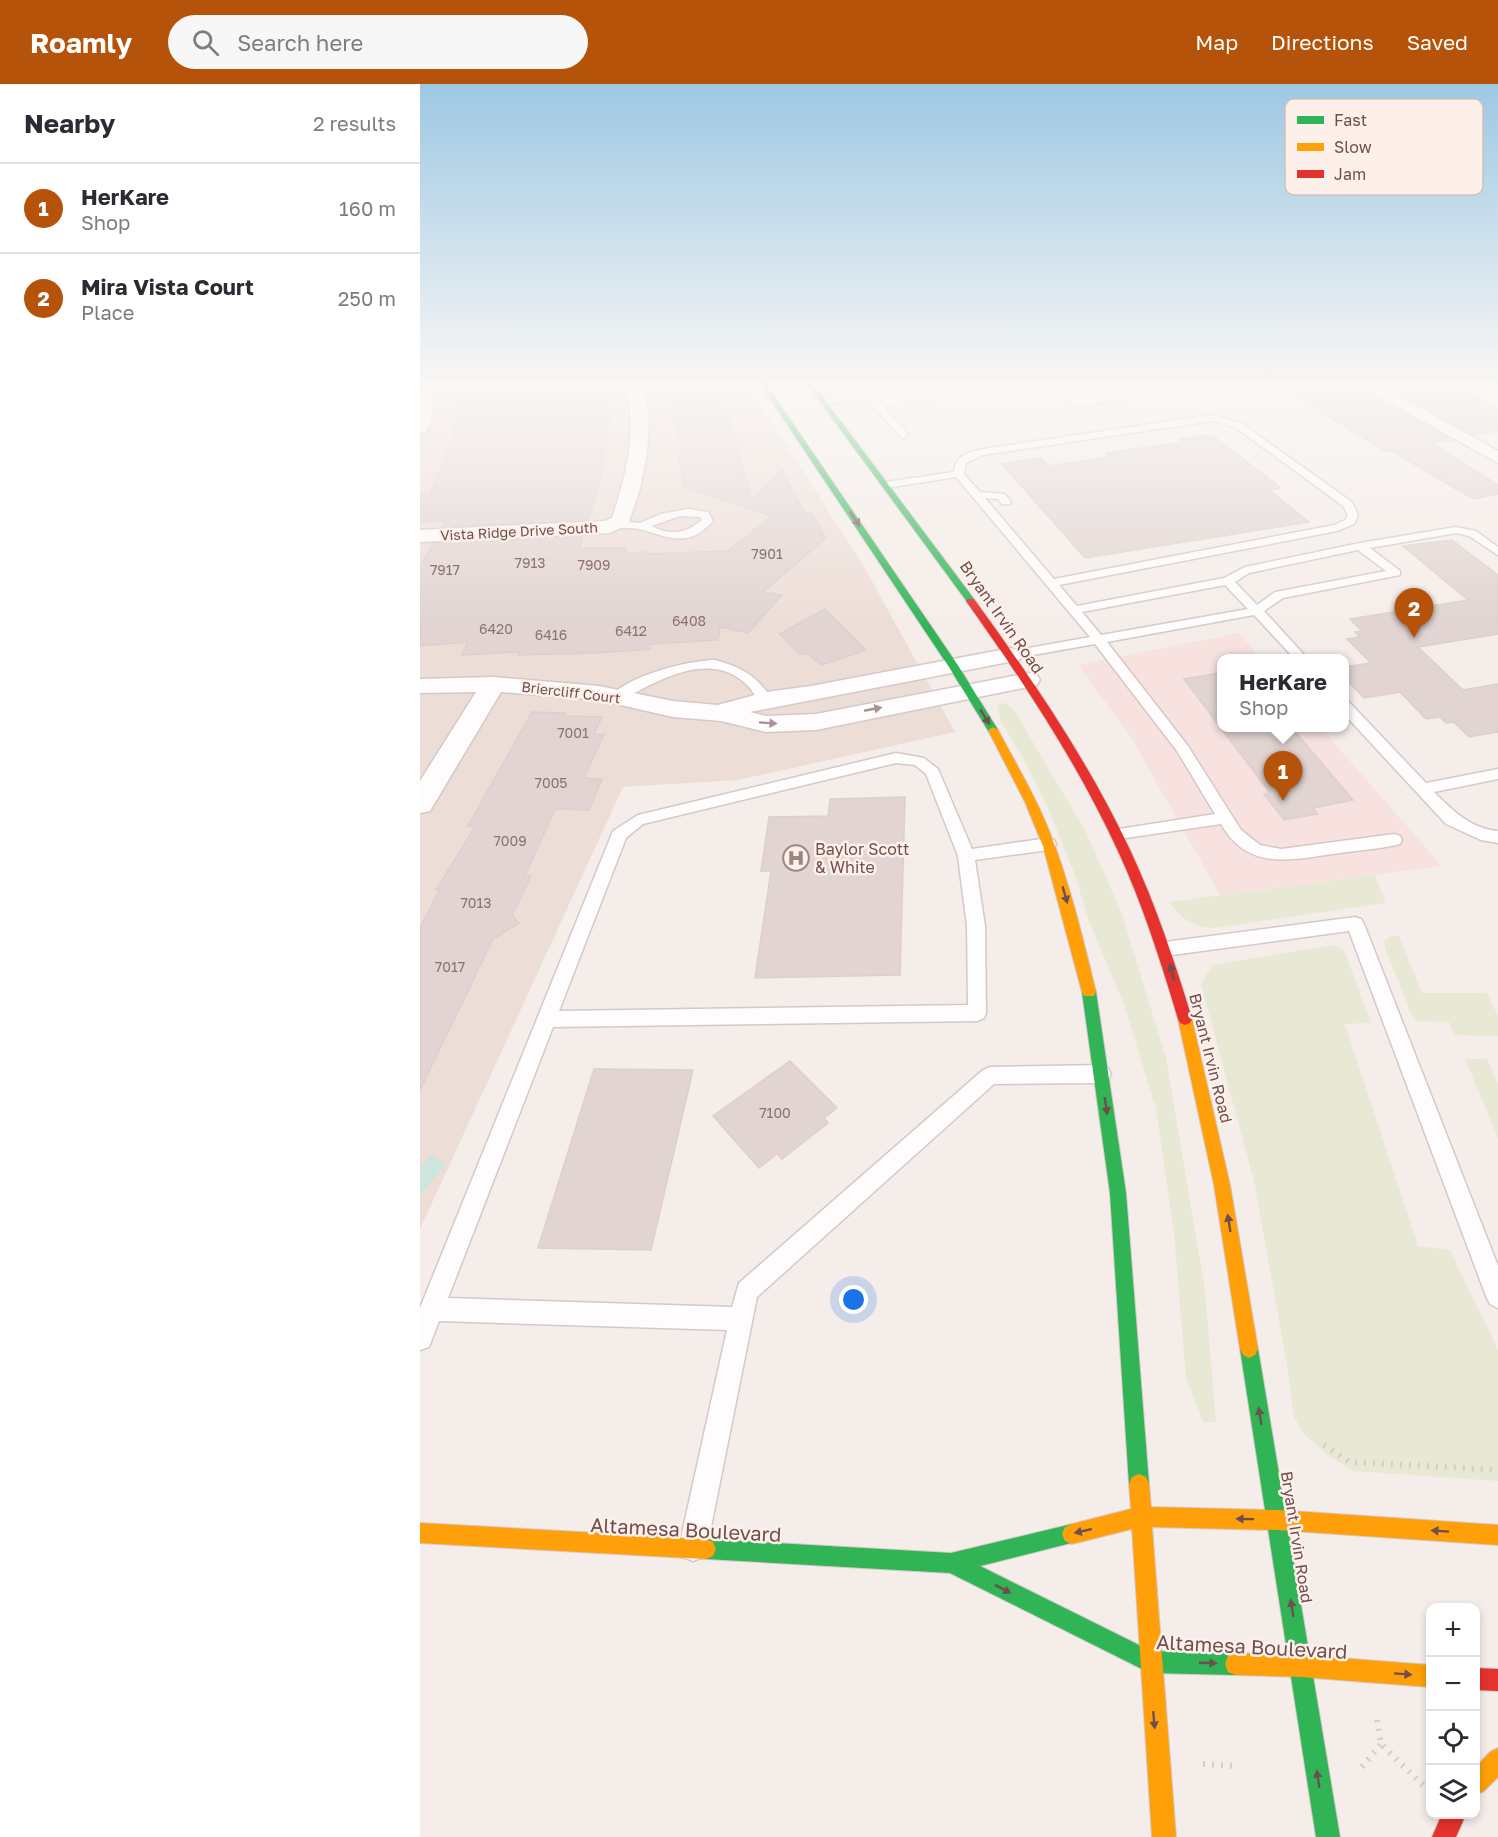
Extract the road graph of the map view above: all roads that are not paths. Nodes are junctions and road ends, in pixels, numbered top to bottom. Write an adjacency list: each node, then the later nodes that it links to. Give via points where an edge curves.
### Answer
1 (635, 466): 10 (street, via 626,505)
2 (818, 466): 22 (main road, one-way to 22)
3 (872, 466): 7 (main road, Bryant Irvin Road)
4 (958, 466): 6 (lane)
5 (1295, 466): 16 (lane, via 1348,504 1353,515 1350,522 1337,528)
6 (959, 474): 7 (lane); 8 (lane)
7 (886, 485): 21 (main road, Bryant Irvin Road)
8 (977, 495): 9 (lane, via 1001,496); 16 (lane, via 1005,521)
9 (1006, 502)
10 (617, 524): 11 (lane); 12 (street, Vista Ridge Drive South)
11 (642, 526): 11 (lane, via 671,536 692,534 708,521 705,514 691,511)
12 (420, 536)
13 (1360, 546): 14 (lane, via 1456,530 1472,533); 15 (lane, via 1245,570); 18 (lane, via 1395,573 1279,595)
14 (1498, 552)
15 (1228, 581): 17 (lane); 18 (lane)
16 (1052, 583): 17 (lane)
17 (1075, 610): 19 (lane)
18 (1256, 611): 19 (lane); 20 (lane)
19 (1099, 640): 21 (lane); 36 (lane, via 1183,749)
20 (1297, 654)
21 (1011, 655): 22 (street, Briercliff Court); 23 (main road, Bryant Irvin Road)
22 (954, 666): 26 (street, Briercliff Court); 27 (main road)
23 (1028, 680): 27 (street, Briercliff Court); 37 (main road, Bryant Irvin Road)
24 (493, 684): 25 (street, Briercliff Court); 28 (street, Briercliff Court); 35 (street)
25 (420, 686)
26 (828, 691): 29 (street, Briercliff Court); 32 (street)
27 (969, 691): 32 (street, Briercliff Court, one-way to 27); 40 (main road, one-way to 40, via 1022,785)
28 (617, 697): 29 (lane, via 662,673 708,664 740,671); 31 (street, Briercliff Court, via 673,710)
29 (766, 700): 31 (street, Briercliff Court)
30 (1349, 710): 34 (lane)
31 (721, 713): 32 (street, Briercliff Court, one-way to 32, via 766,724 816,722)
32 (839, 716)
33 (1498, 774): 34 (lane)
34 (1423, 789): 38 (lane, via 1452,820)
35 (420, 804)
36 (1225, 818): 37 (lane); 39 (lane, via 1235,837 1271,854)
37 (1119, 834): 42 (main road, Bryant Irvin Road)
38 (1498, 837)
39 (1394, 840)
40 (1048, 844): 41 (lane); 44 (main road, one-way to 44, via 1071,917 1093,1011)
41 (966, 856): 43 (lane, via 976,926 977,1013); 43 (lane, via 933,772 919,761 896,759 638,820 619,835)
42 (1165, 949): 45 (lane, via 1355,924); 50 (main road, Bryant Irvin Road, one-way to 42, via 1204,1091)
43 (546, 1019): 46 (lane)
44 (1101, 1074): 47 (lane, via 990,1076 747,1291); 49 (main road, one-way to 49, via 1118,1193)
45 (1498, 1296)
46 (432, 1309): 47 (lane); 48 (lane)
47 (741, 1319): 53 (lane)
48 (420, 1338)
49 (1140, 1517): 50 (main road, Altamesa Boulevard, one-way to 49); 54 (main road, Altamesa Boulevard, one-way to 54); 55 (main road)
50 (1277, 1520): 52 (main road, Altamesa Boulevard, one-way to 50); 56 (main road, Bryant Irvin Road, one-way to 50)
51 (420, 1533): 53 (main road, Altamesa Boulevard)
52 (1498, 1534)
53 (693, 1548): 54 (main road, Altamesa Boulevard)
54 (951, 1563): 55 (main road, Altamesa Boulevard, one-way to 55)
55 (1150, 1662): 56 (main road, Altamesa Boulevard, one-way to 56); 63 (main road, one-way to 63)
56 (1301, 1666): 57 (main road, Altamesa Boulevard, one-way to 57); 64 (main road, Bryant Irvin Road, one-way to 56)
57 (1426, 1676)
58 (1480, 1679): 59 (main road)
59 (1498, 1680)
60 (1498, 1761): 61 (main road)
61 (1480, 1779)
62 (1452, 1819): 65 (main road)
63 (1164, 1837)
64 (1328, 1837)
65 (1444, 1837)

